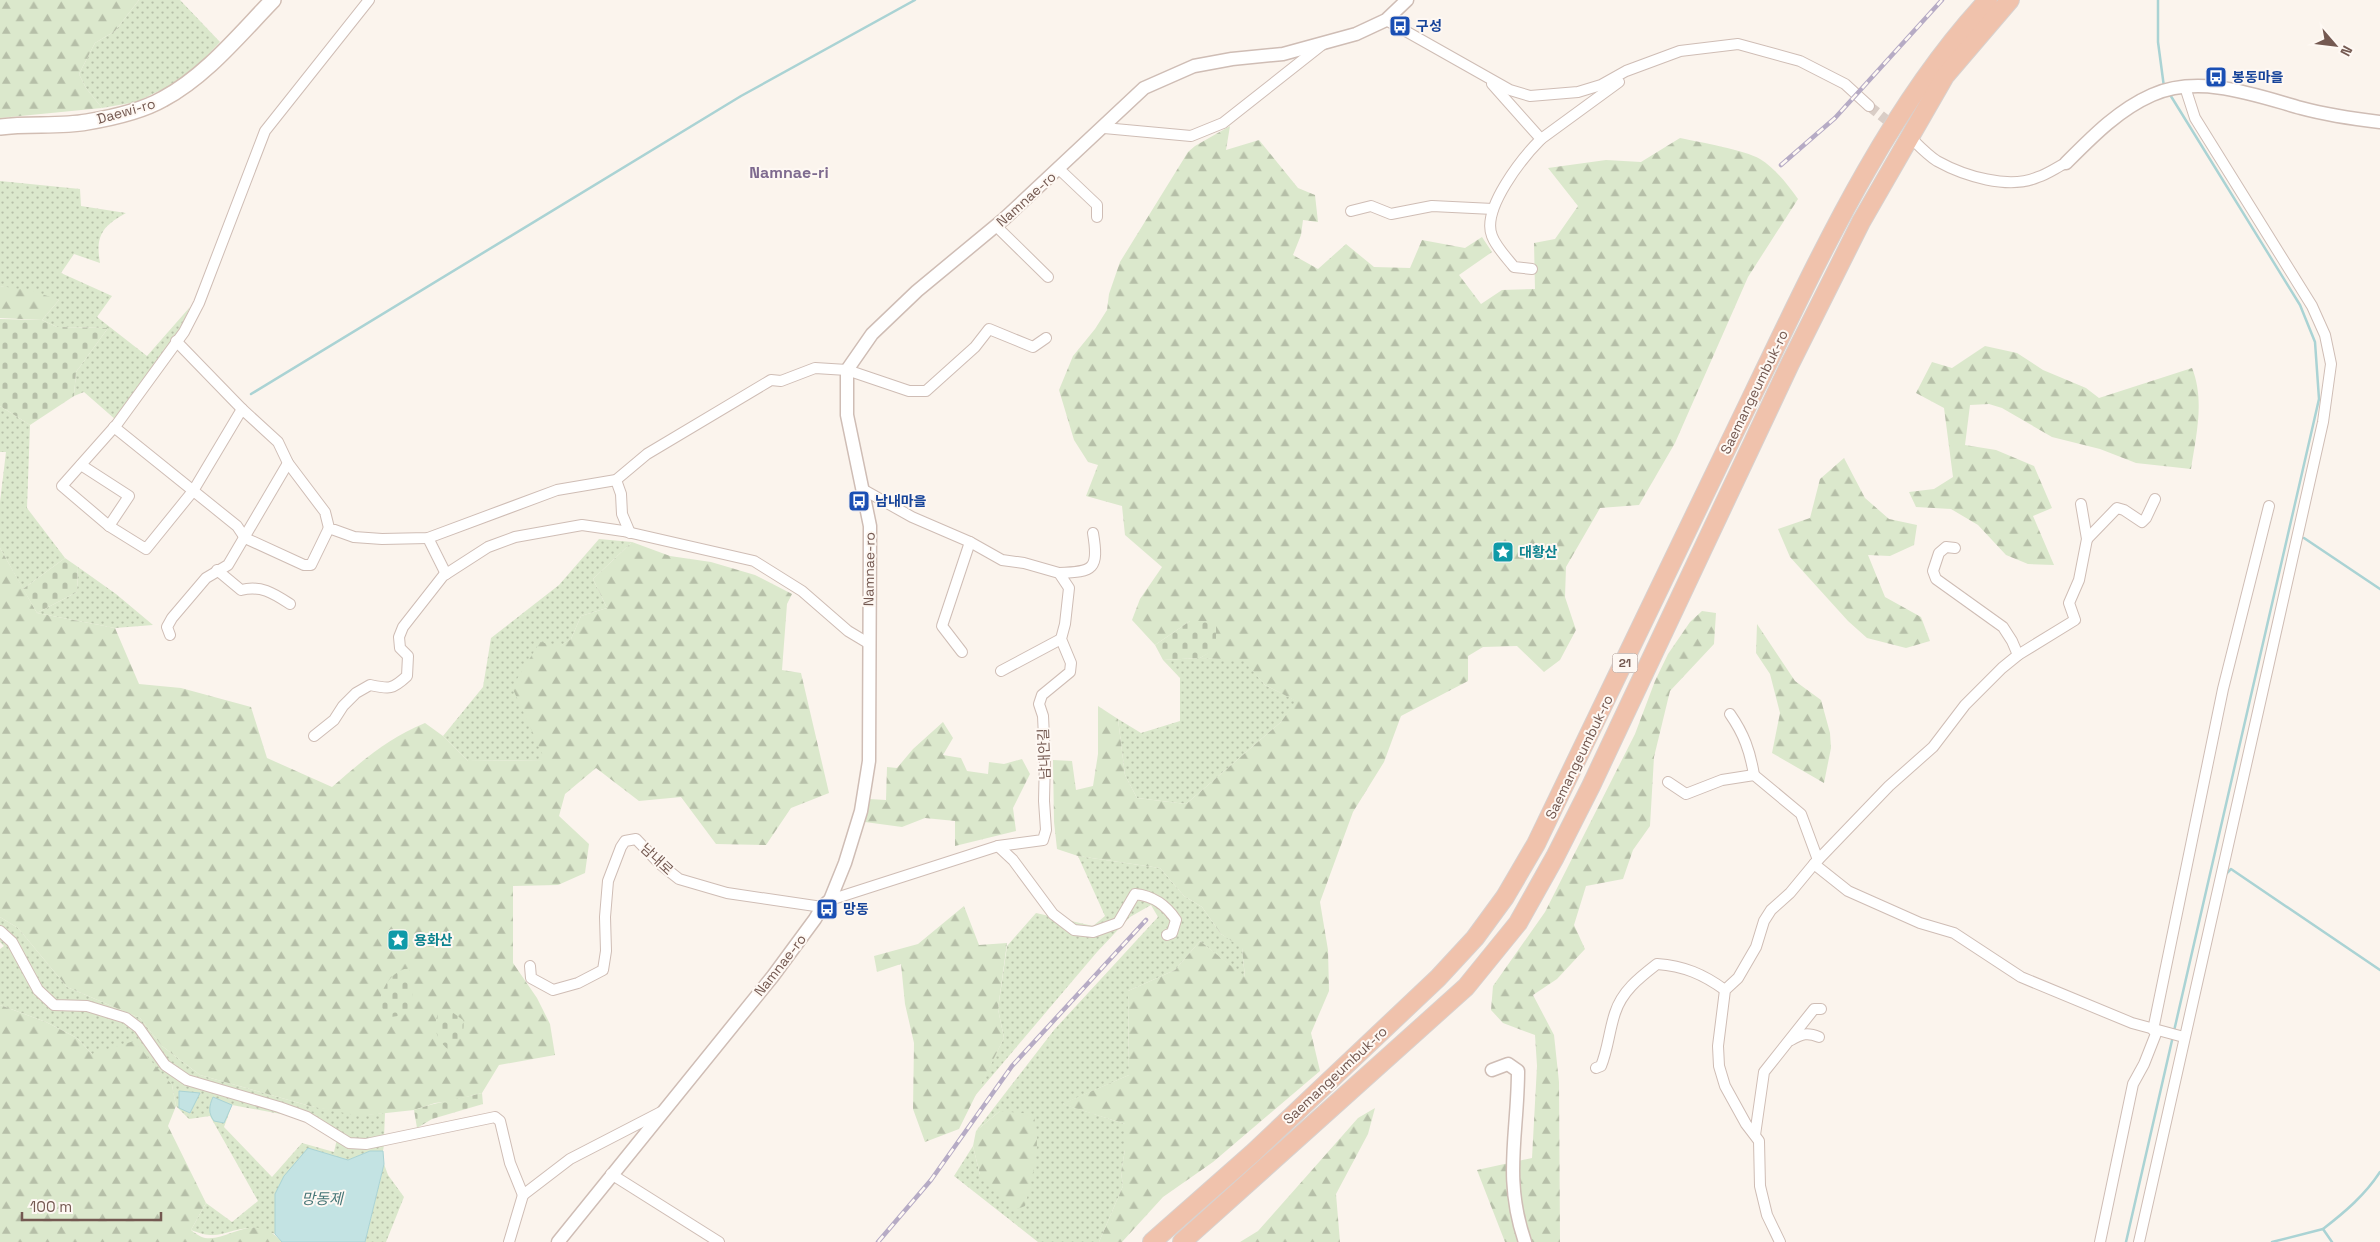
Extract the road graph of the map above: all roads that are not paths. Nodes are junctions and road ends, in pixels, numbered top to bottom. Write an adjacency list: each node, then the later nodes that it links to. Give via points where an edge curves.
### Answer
1 (273, 0): 13 (main road, Daewi-ro, via 215,60 162,100 86,122)
2 (368, 0): 26 (street, via 265,131 199,303)
3 (1407, 0): 6 (street, Namnae-ro)
4 (1988, 0): 82 (highway, Saemangeumbuk-ro / 21, via 1934,64 1909,100 1844,213 1536,844 1505,897 1475,938 1438,978 1254,1152)
5 (2010, 0): 83 (highway, Saemangeumbuk-ro / 21, via 1945,76 1928,101 1861,222 1790,364 1591,786 1518,924 1466,988)
6 (1386, 20): 7 (street, Namnae-ro); 9 (street)
7 (1323, 44): 14 (street, Namnae-ro, via 1283,54 1194,66 1144,88); 14 (street, via 1223,124 1206,132 1191,136)
8 (1626, 71): 9 (street, via 1601,85 1578,92 1530,96 1510,90); 11 (street, via 1680,51 1738,44 1800,60 1845,84); 15 (street, via 1619,82)
9 (1485, 76): 15 (street)
10 (2185, 88): 12 (street, via 2213,87 2256,94 2303,108); 17 (street, via 2154,94 2109,121); 87 (street, via 2195,118 2312,306 2325,335 2331,364 2321,431)
11 (1869, 106)
12 (2380, 122)
13 (0, 127)
14 (1104, 128): 18 (street, Namnae-ro)
15 (1541, 139): 19 (street, via 1508,179)
16 (1914, 142): 17 (street, via 1935,160 1953,169 1991,179 2013,182 2037,178)
17 (2066, 163)
18 (1059, 169): 21 (street, via 1097,205); 22 (street, Namnae-ro)
19 (1493, 209): 20 (street, via 1432,206 1391,214 1371,206); 23 (street, via 1491,235 1514,267)
20 (1350, 211)
21 (1097, 217)
22 (996, 226): 24 (street); 27 (street, Namnae-ro, via 936,274 872,334)
23 (1532, 269)
24 (1048, 277)
25 (1046, 338): 27 (street, via 1033,347 989,329 975,347 926,391 909,391)
26 (176, 341): 28 (street); 29 (street)
27 (847, 370): 32 (street, via 815,368 781,381 771,380 647,454); 33 (street, Namnae-ro, via 847,415)
28 (242, 409): 30 (street, via 278,442); 34 (street)
29 (114, 427): 31 (street); 34 (street)
30 (288, 462): 39 (street, via 325,512); 42 (street)
31 (81, 465): 38 (street, via 62,486); 38 (street, via 129,496)
32 (616, 480): 40 (street, via 622,514); 43 (street, via 556,490)
33 (864, 490): 45 (street, via 912,517); 53 (street, Namnae-ro, via 870,526)
34 (193, 491): 38 (street, via 146,549); 42 (street, via 237,526)
35 (2155, 499): 44 (street, via 2142,522 2117,508)
36 (2081, 504): 44 (street)
37 (2269, 506): 69 (street, via 2222,689)
38 (109, 526)
39 (329, 528): 42 (street, via 311,565 304,565); 43 (street, via 354,537)
40 (630, 533): 49 (street, via 582,525 515,537 488,547); 53 (street, via 754,561 802,591 848,631)
41 (1094, 533): 48 (street, via 1095,561 1090,568 1082,572)
42 (244, 538): 47 (street, via 228,565)
43 (428, 538): 49 (street)
44 (2087, 539): 55 (street, via 2079,580 2069,603 2076,620)
45 (970, 542): 48 (street, via 1002,560); 54 (street, via 942,626)
46 (1954, 548): 55 (street, via 1946,547 1939,552 1933,571 1936,579 2003,627)
47 (217, 570): 50 (street, via 241,590 254,587 269,591); 51 (street, via 206,578 172,618 168,627)
48 (1059, 573): 52 (street, via 1069,588)
49 (446, 574): 58 (street, via 412,614 399,637 400,648 408,656 406,676 395,687 370,685 356,693 334,720)
50 (290, 604)
51 (170, 635)
52 (1061, 639): 56 (street); 61 (street, 남내안길, via 1071,664 1070,672 1042,695 1039,704 1043,716 1045,758 1046,830 1043,840)
53 (868, 643): 63 (street, Namnae-ro, via 869,761 861,811 845,864)
54 (962, 652)
55 (2018, 655): 62 (street, via 1965,705 1933,748 1889,786)
56 (1001, 671)
57 (1730, 714): 59 (street, via 1742,731)
58 (314, 736)
59 (1754, 775): 60 (street, via 1722,780 1686,794); 62 (street, via 1801,814)
60 (1668, 782)
61 (998, 846): 63 (street, 남내안길); 65 (street, via 1013,860 1053,914 1074,930 1093,932 1118,923 1135,894 1150,896 1168,908 1176,920 1172,933)
62 (1816, 862): 67 (street, via 1771,910 1756,947 1738,978); 69 (street, via 1848,891 1954,934 2021,977)
63 (826, 903): 66 (street, 남내로, via 727,893 679,879 636,838 626,841 621,847 608,881 603,970 578,983 553,990 531,978); 75 (street, Namnae-ro, via 773,976)
64 (0, 930): 78 (street, via 12,942 38,990 54,1005 87,1006 126,1018 139,1028 165,1065 188,1080 307,1117 349,1143 366,1144 495,1117 500,1121 510,1163)
65 (1167, 935)
66 (530, 966)
67 (1725, 990): 73 (street, via 1706,976 1685,967 1657,964 1626,991 1615,1013 1606,1055 1601,1066); 76 (street, via 1718,1046 1719,1066 1725,1086)
68 (1821, 1009): 72 (street, via 1814,1009)
69 (2158, 1031): 70 (street); 86 (street, via 2133,1084)
70 (2180, 1036)
71 (1819, 1037): 72 (street, via 1802,1034)
72 (1786, 1042): 76 (street, via 1764,1072)
73 (1596, 1068)
74 (1492, 1070): 84 (street, via 1508,1064 1518,1071 1511,1168)
75 (662, 1111): 77 (street, Namnae-ro); 78 (street, via 570,1159)
76 (1754, 1135): 85 (street, via 1759,1141 1760,1186 1767,1215)
77 (611, 1174): 80 (street, Namnae-ro); 81 (street)
78 (524, 1195): 79 (street)
79 (509, 1242)
80 (558, 1242)
81 (719, 1242)
82 (1152, 1242)
83 (1182, 1242)
84 (1525, 1242)
85 (1780, 1242)
86 (2100, 1242)
87 (2139, 1242)

